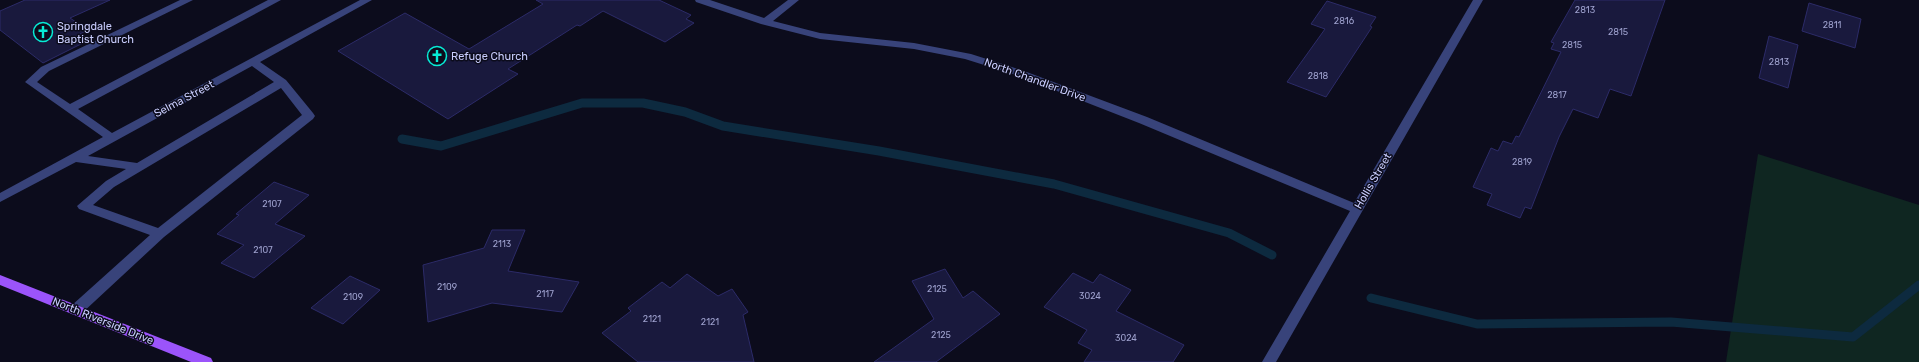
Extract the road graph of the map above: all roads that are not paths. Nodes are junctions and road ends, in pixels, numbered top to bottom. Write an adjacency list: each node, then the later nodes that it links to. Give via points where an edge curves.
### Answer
1 (188, 0): 10 (street, via 45,68 30,82)
2 (276, 0): 10 (street)
3 (368, 0): 8 (street, Selma Street)
4 (700, 0): 7 (street, North Chandler Drive)
5 (794, 0): 7 (street)
6 (1478, 0): 15 (street, Hollis Street)
7 (765, 22): 15 (street, North Chandler Drive, via 820,36 914,46 967,56 1020,73 1143,120)
8 (253, 62): 9 (street); 11 (street, Selma Street)
9 (282, 82): 13 (street); 16 (street, via 309,116)
10 (69, 109): 11 (street)
11 (112, 138): 12 (street, Selma Street)
12 (75, 158): 13 (street); 14 (street, Selma Street)
13 (138, 167): 16 (street, via 110,184 83,206)
14 (0, 198)
15 (1356, 209): 20 (street, Hollis Street)
16 (160, 234): 18 (street)
17 (0, 280): 18 (main road, North Riverside Drive)
18 (76, 310): 19 (main road, North Riverside Drive)
19 (206, 362)
20 (1270, 362)

